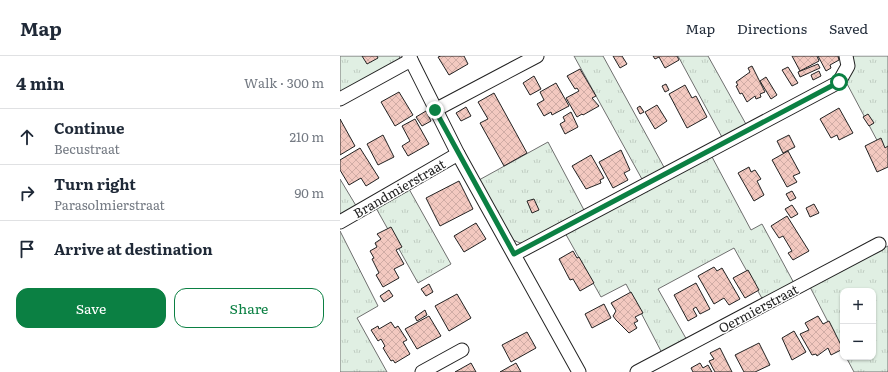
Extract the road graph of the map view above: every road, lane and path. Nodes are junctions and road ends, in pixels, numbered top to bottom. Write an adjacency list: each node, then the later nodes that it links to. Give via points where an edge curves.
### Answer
1 (537, 56): 5 (street)
2 (846, 56): 9 (street, via 848,66 839,82)
3 (410, 58): 4 (street); 5 (street)
4 (340, 98)
5 (435, 110): 6 (street)
6 (458, 154): 7 (street, Brandmierstraat); 9 (street)
7 (340, 222)
8 (879, 244): 13 (street, Oermierstraat)
9 (514, 254): 12 (street)
10 (462, 350): 11 (street)
11 (422, 372)
12 (578, 372)
13 (637, 372)

